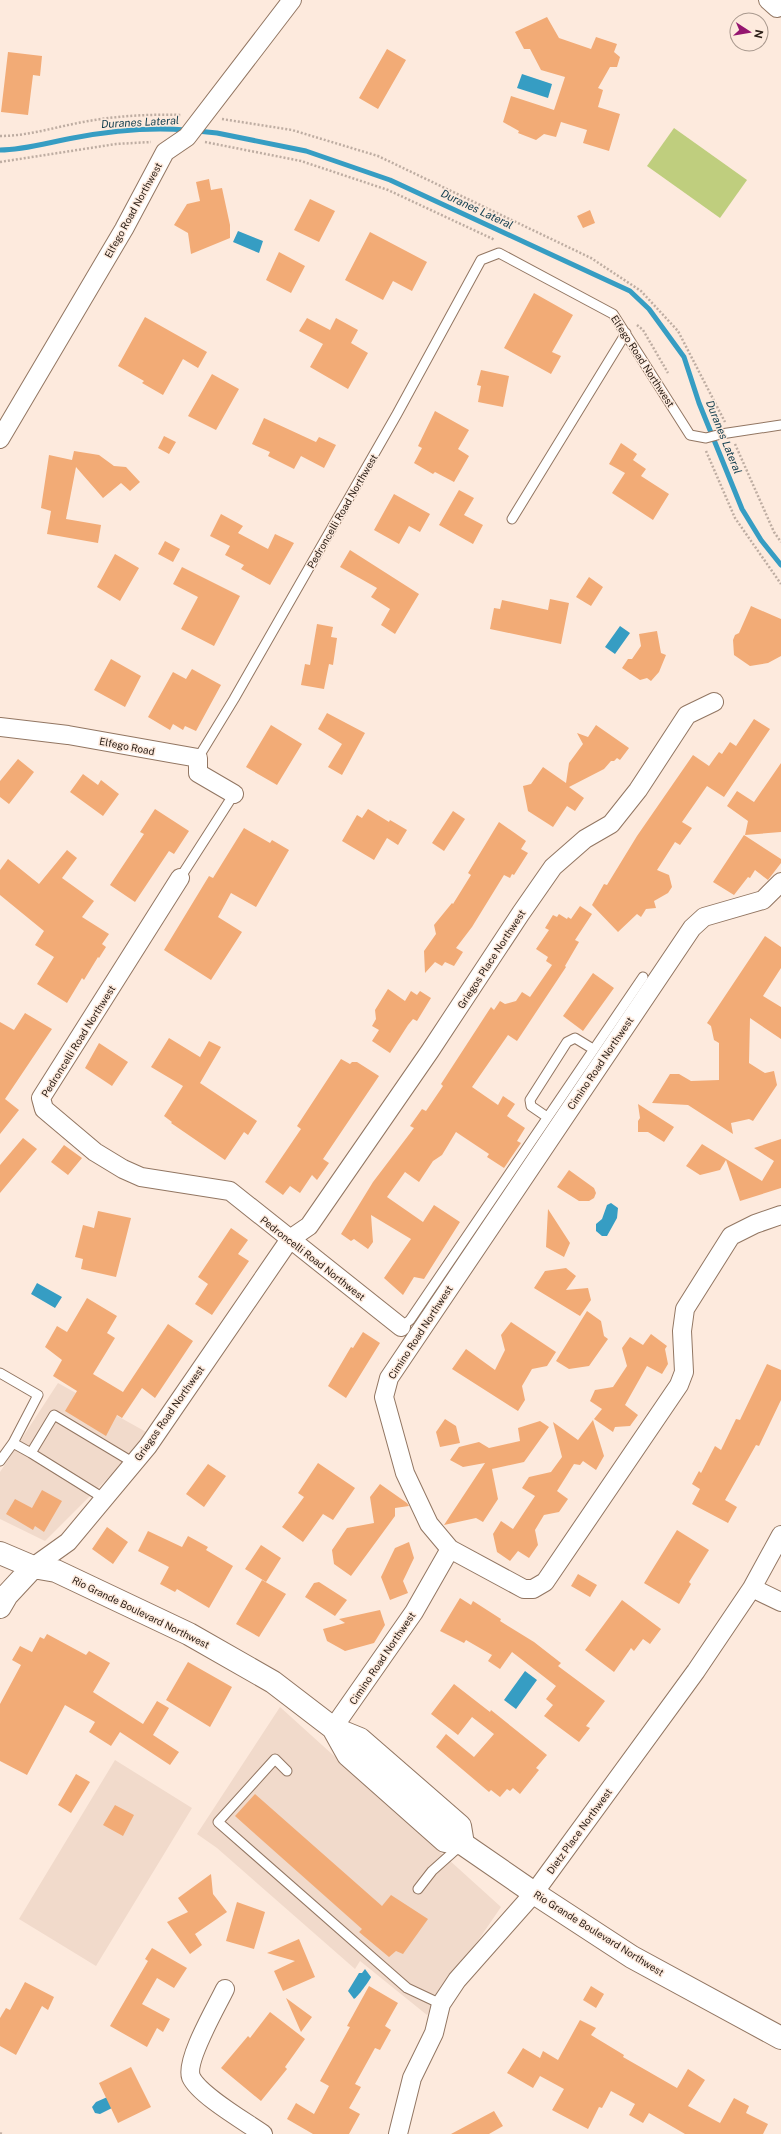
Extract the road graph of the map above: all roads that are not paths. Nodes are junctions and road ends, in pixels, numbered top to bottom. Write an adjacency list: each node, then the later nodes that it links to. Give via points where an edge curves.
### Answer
1 (292, 0): 5 (street, Elfego Road Northwest, via 185,139 165,152 124,229)
2 (481, 260): 3 (lane, Elfego Road Northwest, via 499,253 613,314); 9 (lane, Pedroncelli Road Northwest, via 393,421)
3 (626, 333): 4 (lane, Elfego Road Northwest, via 690,435 706,438); 6 (lane)
4 (781, 425)
5 (0, 439)
6 (512, 519)
7 (714, 702): 17 (street, Griegos Place Northwest, via 687,715 638,790 611,824 585,839 554,868 309,1226)
8 (0, 727): 9 (street, Elfego Road, via 68,735)
9 (198, 758): 10 (street, via 198,773)
10 (234, 794): 11 (lane, Pedroncelli Road Northwest)
11 (180, 878): 17 (street, Pedroncelli Road Northwest, via 41,1098 44,1109 95,1152 123,1169 141,1177 230,1191)
12 (781, 882): 13 (street, Cimino Road Northwest, via 764,900 704,916)
13 (645, 985): 14 (lane); 26 (street, Cimino Road Northwest, via 389,1378 384,1397 405,1473 429,1524)
14 (593, 1049): 15 (lane); 15 (lane, via 575,1038 566,1042 530,1100 531,1106)
15 (547, 1117): 18 (lane, via 410,1320)
16 (781, 1215): 26 (street, via 731,1236 685,1309 682,1331 684,1372 679,1385 545,1582 533,1589 524,1589)
17 (290, 1239): 18 (street, Pedroncelli Road Northwest); 23 (street, Griegos Road Northwest)
18 (401, 1327)
19 (0, 1373): 20 (lane, via 38,1395)
20 (13, 1443): 21 (lane); 22 (lane)
21 (31, 1453): 23 (lane, via 54,1415); 24 (lane)
22 (0, 1462)
23 (134, 1463): 24 (street, Griegos Road Northwest)
24 (105, 1499): 28 (street, Griegos Road Northwest, via 68,1542)
25 (781, 1534): 29 (street, Dietz Place Northwest)
26 (450, 1549): 32 (street, Cimino Road Northwest, via 414,1612)
27 (0, 1553): 28 (street, Rio Grande Boulevard Northwest)
28 (34, 1567): 31 (street, Griegos Road Northwest, via 7,1595); 32 (street, Rio Grande Boulevard Northwest, via 56,1571 189,1634 273,1682)
29 (752, 1588): 30 (street); 36 (street, Dietz Place Northwest, via 696,1671)
30 (781, 1602)
31 (0, 1607)
32 (333, 1728): 34 (street, Rio Grande Boulevard Northwest, via 348,1755 445,1841)
33 (287, 1771): 38 (lane, via 275,1759 218,1822 407,1988)
34 (463, 1844): 35 (lane, via 432,1871); 36 (street, Rio Grande Boulevard Northwest)
35 (418, 1889)
36 (534, 1893): 38 (street, Dietz Place Northwest, via 457,1980); 39 (street, Rio Grande Boulevard Northwest, via 632,1957)
37 (225, 1989): 40 (street, via 193,2054 191,2076 200,2090)
38 (441, 2004): 41 (street, Dietz Place Northwest, via 434,2033 412,2078)
39 (781, 2038)
40 (263, 2134)
41 (398, 2134)

